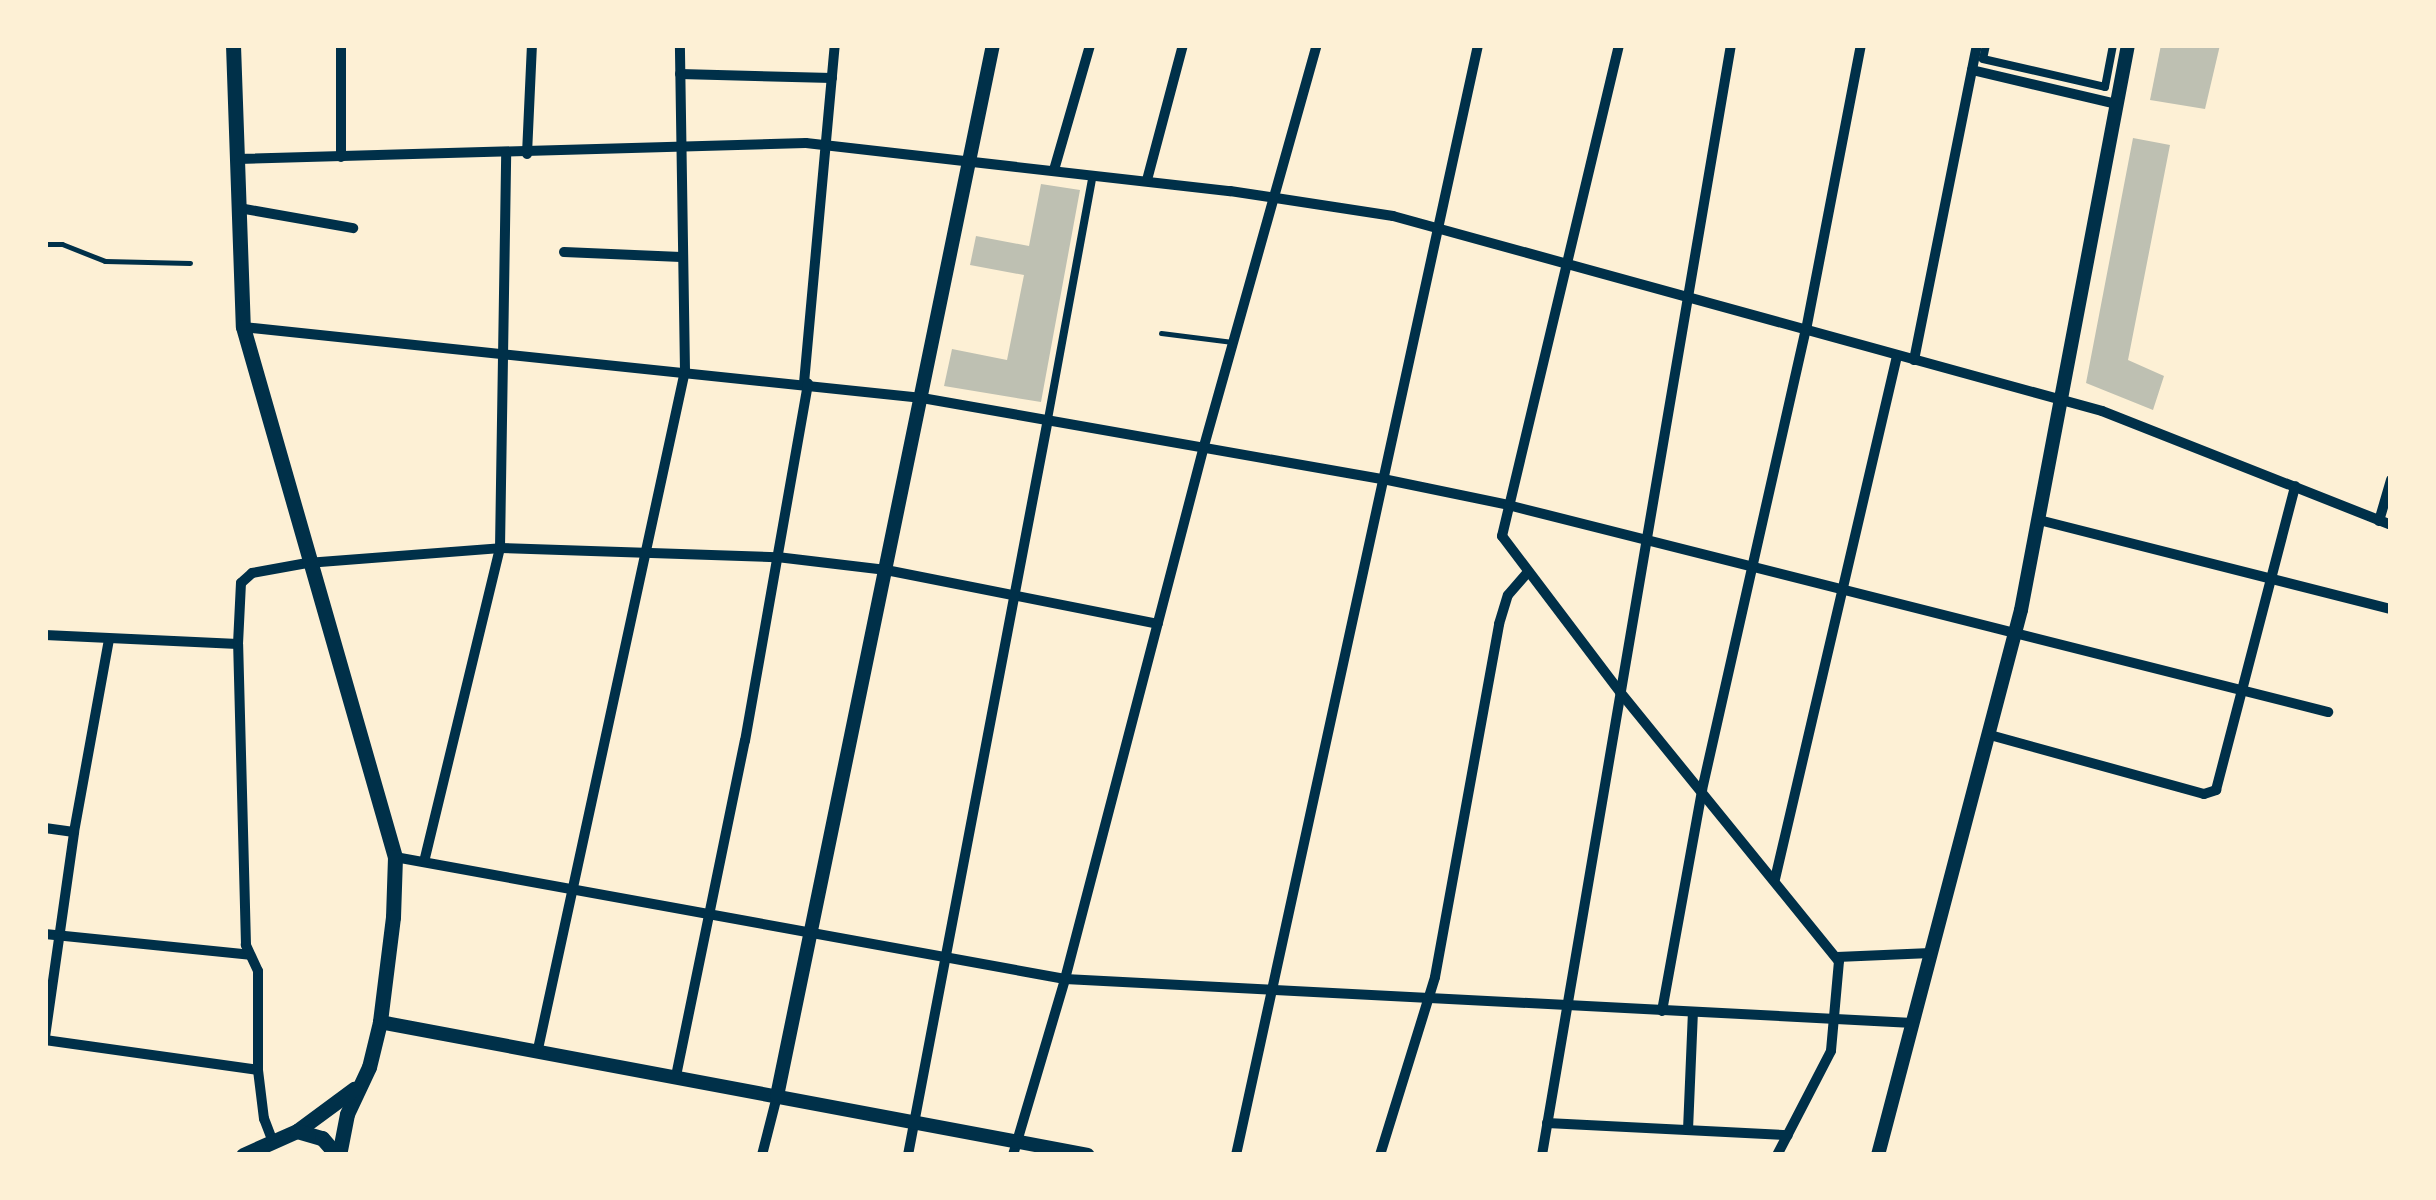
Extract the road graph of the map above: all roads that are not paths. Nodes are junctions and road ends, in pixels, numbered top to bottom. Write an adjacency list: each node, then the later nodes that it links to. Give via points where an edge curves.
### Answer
1 (233, 45): 27 (main road)
2 (341, 45): 26 (street)
3 (532, 45): 25 (street)
4 (680, 45): 19 (street)
5 (835, 45): 20 (street)
6 (994, 45): 28 (street)
7 (1090, 45): 29 (street)
8 (1182, 45): 31 (street)
9 (1317, 45): 32 (street)
10 (1478, 45): 34 (street)
11 (1619, 45): 39 (street)
12 (1732, 45): 41 (street)
13 (1861, 45): 43 (street)
14 (1977, 45): 18 (street)
15 (1986, 45): 16 (street, via 1983,59 2105,87)
16 (2113, 45)
17 (2128, 45): 21 (street)
18 (1972, 70): 21 (street); 48 (street)
19 (680, 74): 20 (street); 23 (street)
20 (832, 78): 22 (street)
21 (2116, 104): 52 (street)
22 (826, 144): 23 (street); 28 (street); 50 (street)
23 (679, 147): 25 (street); 38 (street)
24 (506, 153): 25 (street); 26 (street); 46 (street)
25 (526, 154)
26 (341, 157): 27 (street)
27 (238, 160): 33 (main road)
28 (970, 161): 29 (street); 51 (street)
29 (1054, 170): 30 (street)
30 (1093, 175): 31 (street); 53 (street)
31 (1147, 180): 32 (street)
32 (1274, 197): 34 (street); 45 (street)
33 (240, 208): 35 (street); 42 (main road)
34 (1437, 226): 39 (street); 55 (street)
35 (353, 228)
36 (45, 244): 40 (lane, via 104,261)
37 (564, 252): 38 (street)
38 (681, 257): 49 (street)
39 (1565, 262): 41 (street); 58 (street)
40 (190, 263)
41 (1688, 298): 43 (street); 62 (street)
42 (244, 327): 46 (street); 66 (main road)
43 (1806, 330): 47 (street); 67 (street)
44 (1161, 333): 45 (lane)
45 (1235, 342): 54 (street)
46 (504, 352): 49 (street); 63 (street)
47 (1897, 356): 48 (street); 71 (street)
48 (1914, 360): 52 (street)
49 (685, 371): 50 (street); 64 (street)
50 (806, 384): 51 (street); 65 (street)
51 (922, 398): 53 (street); 68 (street)
52 (2061, 400): 57 (street); 59 (street)
53 (1048, 419): 54 (street); 72 (street)
54 (1204, 446): 55 (street); 74 (street)
55 (1383, 478): 58 (street); 99 (street)
56 (2391, 480): 60 (street)
57 (2295, 486): 60 (street); 70 (street)
58 (1508, 505): 62 (street); 69 (street, via 1502,536)
59 (2040, 520): 70 (street); 75 (street)
60 (2379, 521): 61 (street)
61 (2391, 526)
62 (1645, 539): 67 (street); 80 (street)
63 (500, 548): 64 (street); 66 (street); 87 (street)
64 (648, 552): 65 (street); 89 (street)
65 (776, 557): 68 (street); 90 (street)
66 (308, 563): 78 (street, via 244,578); 86 (main road)
67 (1752, 566): 71 (street); 83 (street)
68 (886, 570): 72 (street); 92 (street)
69 (1527, 573): 80 (street); 100 (street, via 1508,595 1499,624)
70 (2271, 580): 73 (street); 79 (street)
71 (1843, 588): 75 (street); 88 (street)
72 (1015, 596): 74 (street); 97 (street)
73 (2391, 608)
74 (1158, 624): 98 (street)
75 (2016, 631): 79 (street); 82 (street)
76 (45, 635): 77 (street)
77 (109, 639): 78 (street); 85 (street)
78 (238, 644): 95 (street)
79 (2244, 690): 81 (street); 82 (street, via 2220,784 2204,794)
80 (1620, 692): 83 (street); 101 (street)
81 (2328, 712)
82 (1990, 735): 94 (street)
83 (1702, 790): 88 (street); 102 (street)
84 (45, 828): 85 (street)
85 (74, 832): 93 (street)
86 (395, 857): 87 (street); 105 (main road)
87 (424, 862): 89 (street)
88 (1775, 879): 96 (street)
89 (572, 890): 90 (street); 108 (street)
90 (707, 914): 92 (street); 110 (street)
91 (45, 934): 93 (street)
92 (814, 934): 97 (street); 112 (street)
93 (58, 936): 95 (street); 107 (street)
94 (1931, 954): 96 (street); 106 (street)
95 (250, 955): 109 (street, via 258,971)
96 (1837, 956): 104 (street)
97 (948, 958): 98 (street); 113 (street)
98 (1065, 978): 99 (street); 119 (street)
99 (1272, 988): 100 (street); 126 (street)
100 (1429, 998): 101 (street); 127 (street)
101 (1566, 1006): 102 (street); 114 (street)
102 (1662, 1011): 103 (street)
103 (1693, 1013): 104 (street); 115 (street)
104 (1836, 1019): 106 (street); 117 (street, via 1828,1059)
105 (380, 1022): 108 (street); 111 (main road)
106 (1913, 1023): 130 (street)
107 (45, 1038): 109 (street)
108 (538, 1049): 110 (street)
109 (258, 1070): 118 (street)
110 (676, 1076): 112 (street)
111 (362, 1081): 116 (main road); 122 (main road)
112 (778, 1096): 113 (street); 123 (street)
113 (915, 1122): 119 (street); 124 (street)
114 (1547, 1123): 115 (street); 128 (street)
115 (1688, 1130): 117 (street)
116 (297, 1131): 118 (main road); 122 (main road, via 322,1138)
117 (1788, 1135): 129 (street)
118 (268, 1148): 121 (main road)
119 (1015, 1148): 120 (street)
120 (1070, 1153): 125 (street)
121 (243, 1155)
122 (338, 1155)
123 (762, 1155)
124 (908, 1155)
125 (1088, 1155)
126 (1236, 1155)
127 (1380, 1155)
128 (1542, 1155)
129 (1778, 1155)
130 (1878, 1155)

